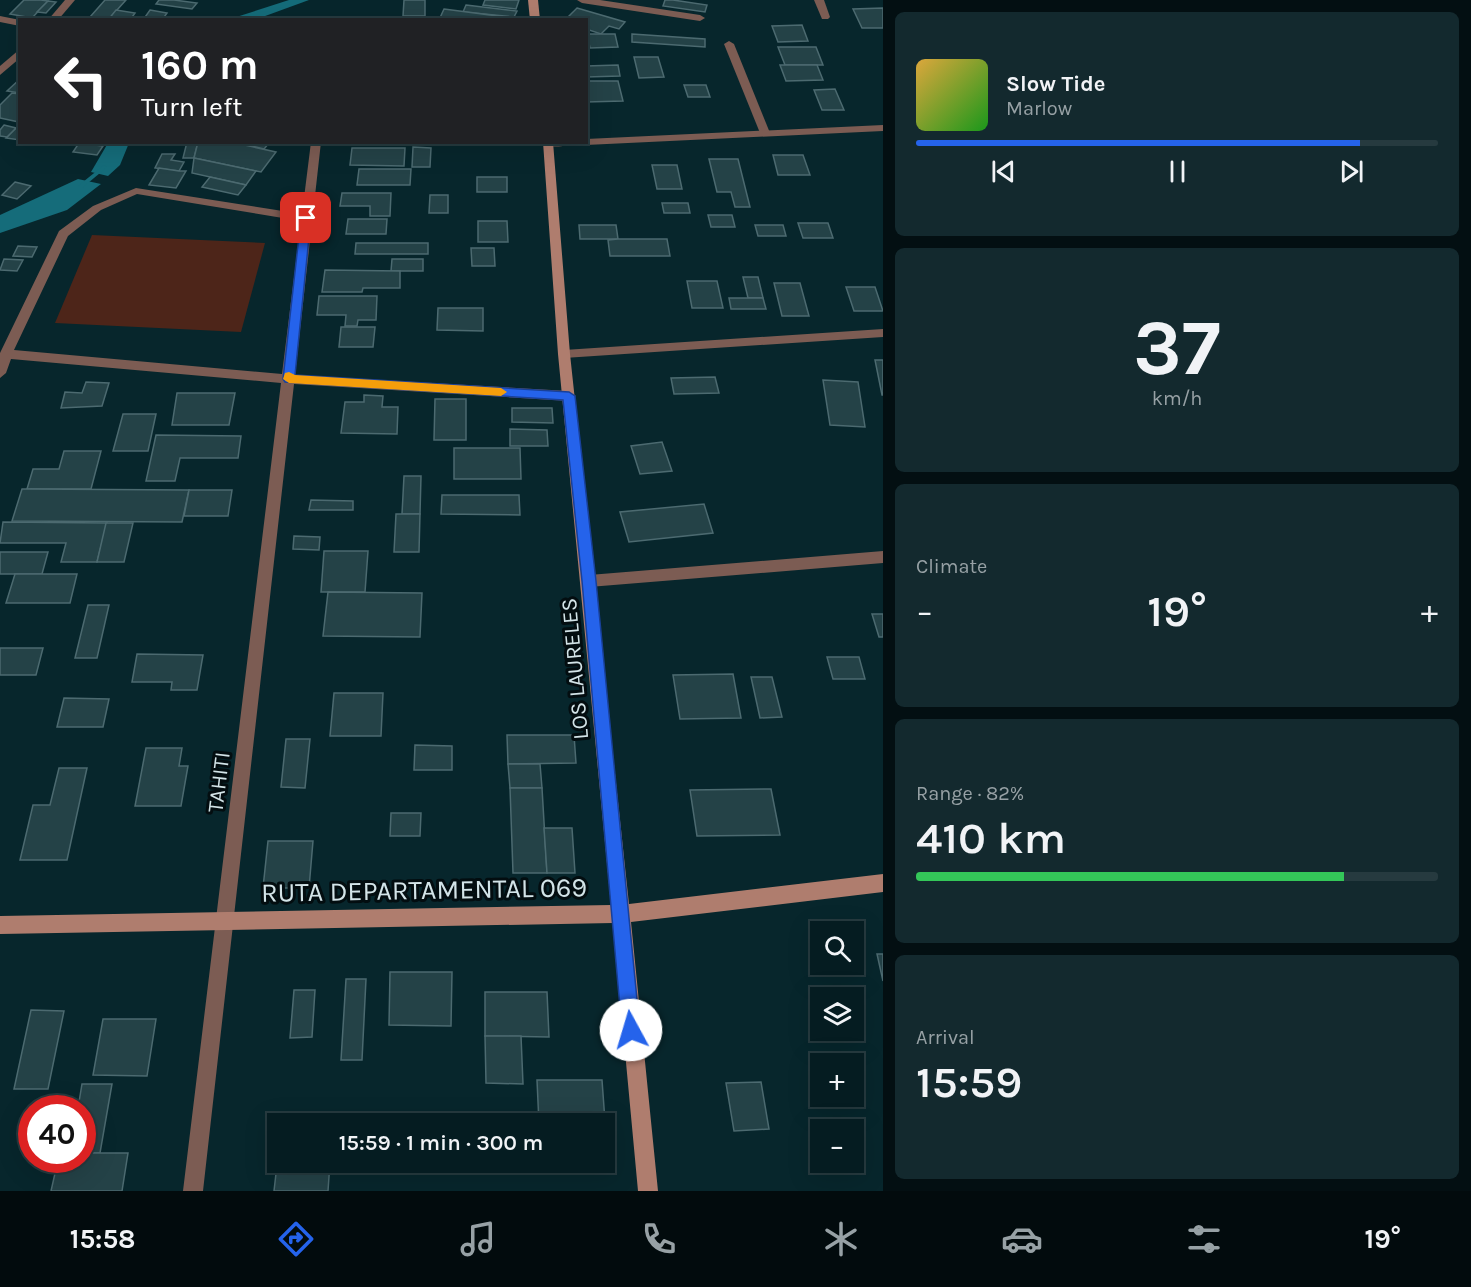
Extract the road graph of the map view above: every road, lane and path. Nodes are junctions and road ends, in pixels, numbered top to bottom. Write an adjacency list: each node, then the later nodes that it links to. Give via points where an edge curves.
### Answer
1 (70, 0): 6 (street)
2 (533, 0): 7 (street)
3 (582, 0): 8 (street)
4 (819, 0): 5 (street)
5 (825, 17)
6 (54, 18)
7 (535, 18)
8 (700, 18)
9 (0, 19): 10 (street)
10 (18, 22)
11 (729, 44): 15 (street)
12 (18, 54): 13 (street)
13 (0, 72)
14 (883, 128): 15 (street)
15 (765, 134): 16 (street)
16 (588, 142)
17 (316, 144): 19 (street, TAHITI)
18 (548, 144): 22 (street, LOS LAURELES)
19 (306, 218): 21 (street, via 136,191 113,198 63,234); 24 (street, TAHITI)
20 (883, 333): 22 (street)
21 (6, 354): 23 (street); 24 (street)
22 (564, 354): 25 (street, LOS LAURELES)
23 (0, 373)
24 (289, 379): 25 (street); 30 (street, TAHITI)
25 (569, 396): 27 (street, LOS LAURELES)
26 (883, 557): 27 (street)
27 (589, 581): 29 (street, LOS LAURELES)
28 (883, 883): 29 (street, RUTA DEPARTAMENTAL 069)
29 (620, 914): 30 (street, RUTA DEPARTAMENTAL 069); 33 (street, LOS LAURELES)
30 (224, 921): 31 (street, RUTA DEPARTAMENTAL 069); 32 (street, TAHITI)
31 (0, 926)
32 (193, 1191)
33 (648, 1191)

